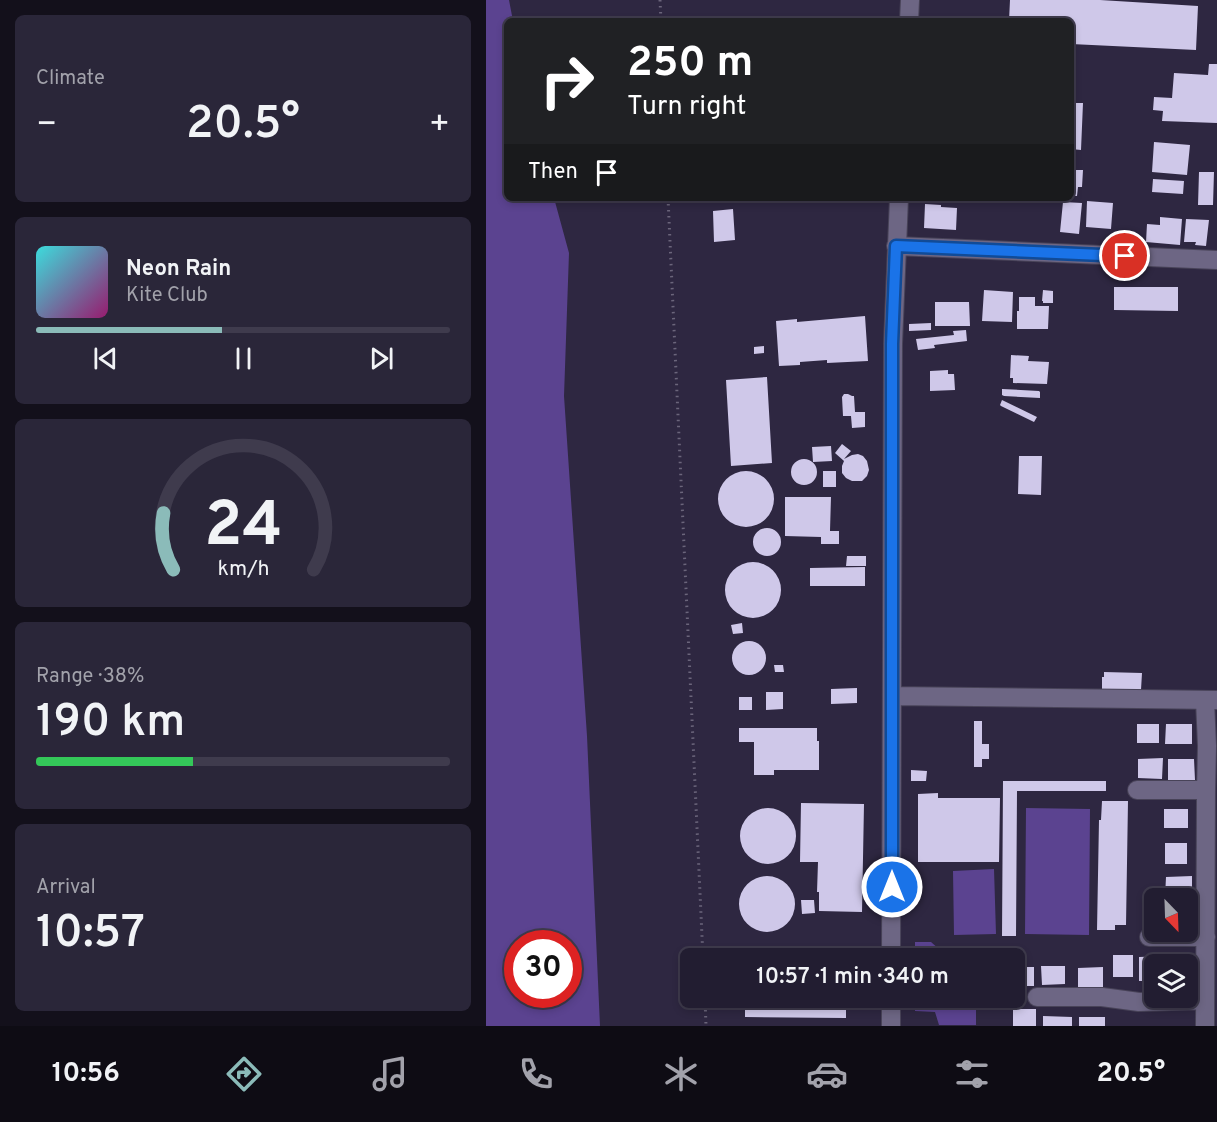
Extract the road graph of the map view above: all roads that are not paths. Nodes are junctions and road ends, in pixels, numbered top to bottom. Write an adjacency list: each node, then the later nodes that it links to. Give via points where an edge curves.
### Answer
1 (910, 0): 2 (street)
2 (909, 18)
3 (899, 201): 4 (street)
4 (896, 246): 5 (street); 6 (street, via 892,344)
5 (1217, 260)
6 (893, 696): 7 (street); 14 (street)
7 (1211, 700): 8 (street)
8 (1212, 746): 10 (street)
9 (1137, 790): 10 (street)
10 (1206, 790): 11 (street)
11 (1212, 864): 13 (street)
12 (1198, 937): 13 (street)
13 (1206, 937): 15 (street)
14 (891, 948)
15 (1209, 989): 16 (street, via 1139,1002 1101,997); 19 (street)
16 (1037, 997)
17 (891, 1008): 18 (street)
18 (891, 1026)
19 (1205, 1026)

